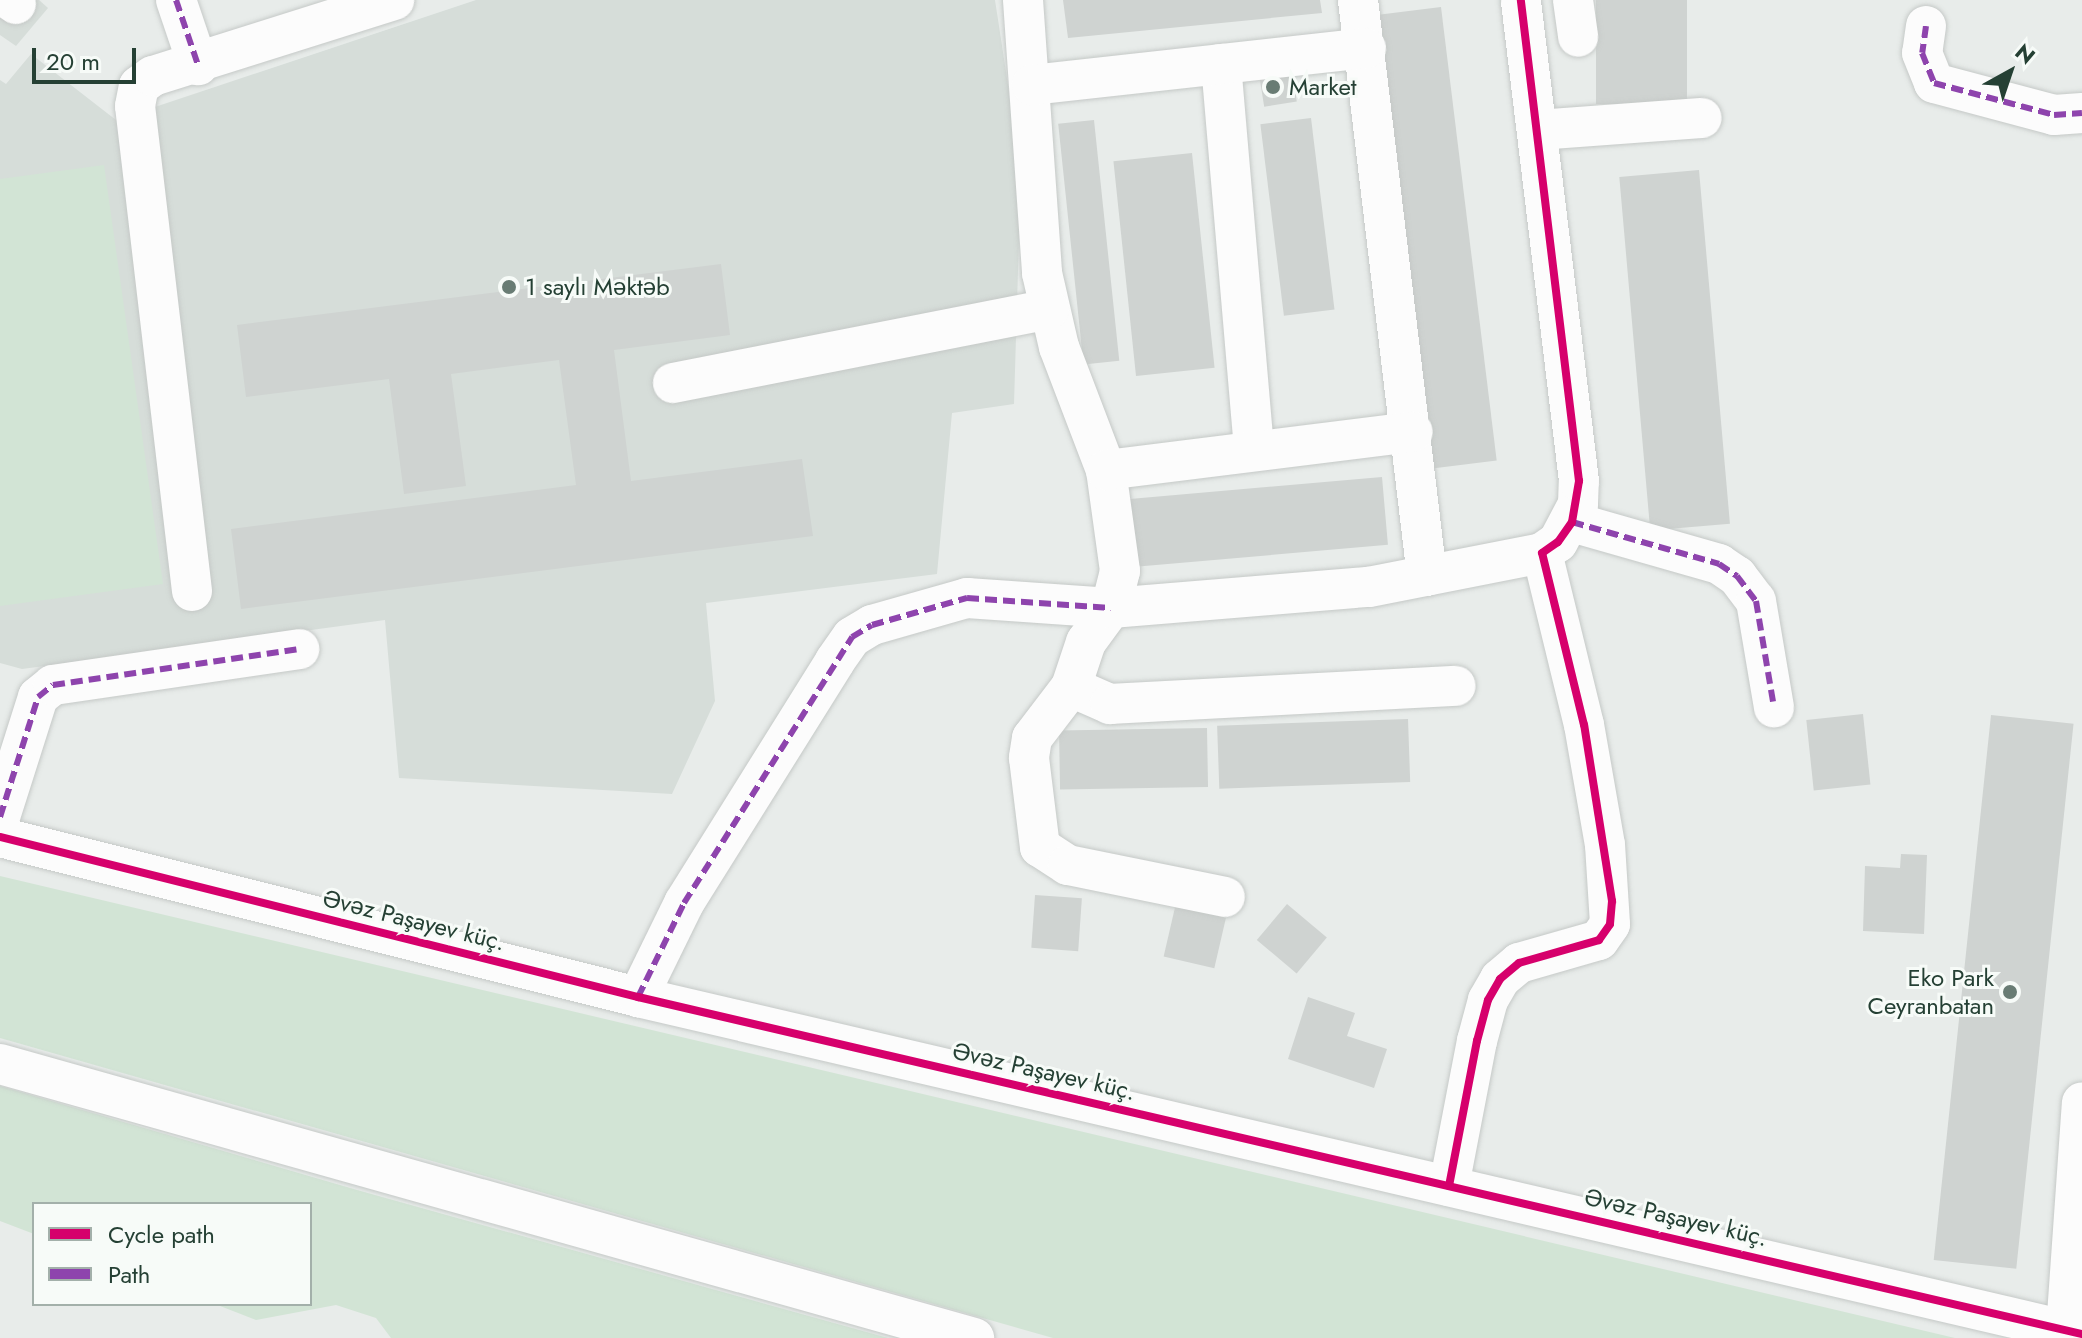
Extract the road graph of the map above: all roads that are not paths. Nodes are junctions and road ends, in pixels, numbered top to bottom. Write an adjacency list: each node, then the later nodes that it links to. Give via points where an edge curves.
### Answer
1 (176, 0): 9 (street)
2 (394, 0): 9 (street)
3 (1023, 0): 10 (street)
4 (1358, 0): 7 (street)
5 (1521, 0): 13 (street)
6 (1926, 26): 11 (street, via 1922,53 1934,83 2054,115)
7 (1366, 48): 8 (street); 16 (street)
8 (1221, 64): 10 (street); 17 (street)
9 (198, 65): 22 (street, via 153,76 139,86 135,106)
10 (1032, 85): 14 (street, via 1042,273)
11 (2082, 113)
12 (1702, 118): 13 (street)
13 (1537, 130): 19 (street, via 1579,481)
14 (1049, 309): 15 (street); 18 (street)
15 (673, 383)
16 (1413, 432): 17 (street); 21 (street)
17 (1254, 450): 18 (street)
18 (1106, 470): 23 (street, via 1120,571)
19 (1572, 522): 20 (street); 27 (street, via 1719,564 1737,576 1756,601)
20 (1542, 553): 21 (street); 34 (street, via 1584,725 1605,845 1610,924 1599,940 1519,963 1500,979 1477,1041)
21 (1427, 576): 23 (street, via 1369,587)
22 (192, 591)
23 (1111, 608): 26 (street, via 1086,642); 31 (street, via 967,598 872,625 852,637 684,903)
24 (299, 649): 28 (street, via 53,685 38,697)
25 (1456, 686): 26 (street, via 1110,704)
26 (1071, 687): 30 (street, via 1032,738 1029,758 1040,847 1068,865)
27 (1774, 707)
28 (0, 817)
29 (0, 837): 31 (street, Əvəz Paşayev küç.)
30 (1225, 897)
31 (638, 997): 34 (street, Əvəz Paşayev küç.)
32 (0, 1064): 36 (street)
33 (2082, 1103): 35 (street)
34 (1449, 1186): 35 (street, Əvəz Paşayev küç.)
35 (2074, 1332)
36 (974, 1338)

